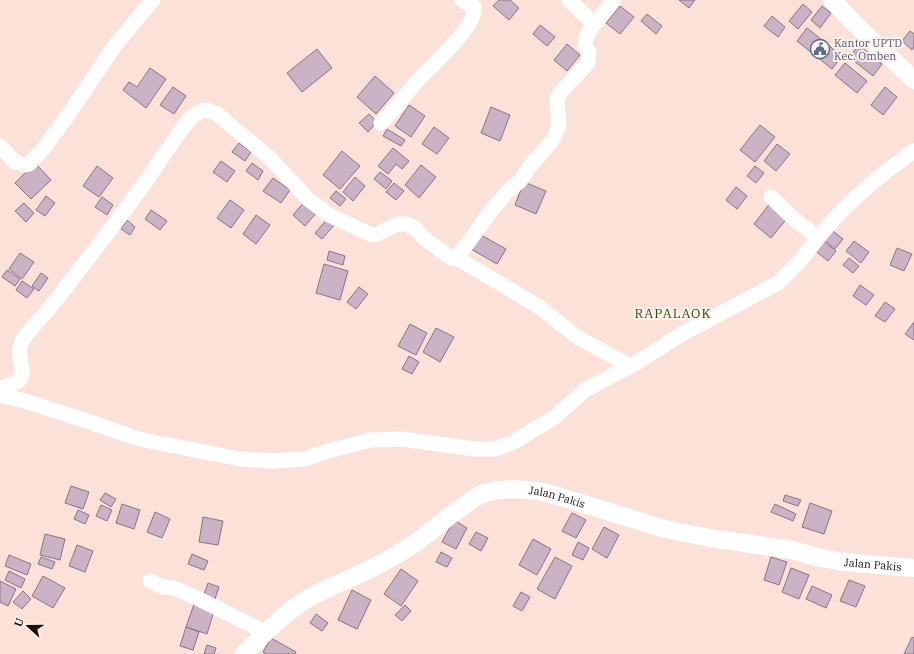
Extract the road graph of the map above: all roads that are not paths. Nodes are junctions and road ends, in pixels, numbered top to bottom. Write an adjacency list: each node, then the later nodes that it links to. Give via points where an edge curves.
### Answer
1 (153, 0): 9 (street, via 116,44 66,118 29,164 15,162)
2 (462, 0): 8 (street, via 475,10 467,26 446,53)
3 (568, 0): 6 (street)
4 (614, 0): 6 (street)
5 (832, 0): 7 (street)
6 (594, 24): 13 (street, via 586,39 588,63 557,99 559,126 552,141 521,180 491,211)
7 (914, 80)
8 (380, 123)
9 (0, 146)
10 (914, 151): 12 (street, via 864,188)
11 (771, 196): 12 (street)
12 (818, 238): 14 (street, via 778,283 680,335)
13 (457, 258): 14 (street, via 538,306 577,337); 15 (street, via 450,257 407,224 398,224 372,235 329,215 308,199 270,158 226,120 211,111 201,111 184,126 120,216 51,307 24,338 19,351 22,377 16,383)
14 (630, 366): 16 (street, via 585,390 555,417 530,433 495,449 474,449 402,439 371,440 305,459 274,461 240,459 139,439)
15 (0, 389)
16 (0, 395)
17 (914, 568): 19 (street, Jalan Pakis, via 844,562 792,550 680,532 548,493 535,490 506,490 477,497 393,557 310,597)
18 (150, 581): 19 (street, via 174,588)
19 (265, 632): 20 (street, Jalan Pakis)
20 (244, 654)

